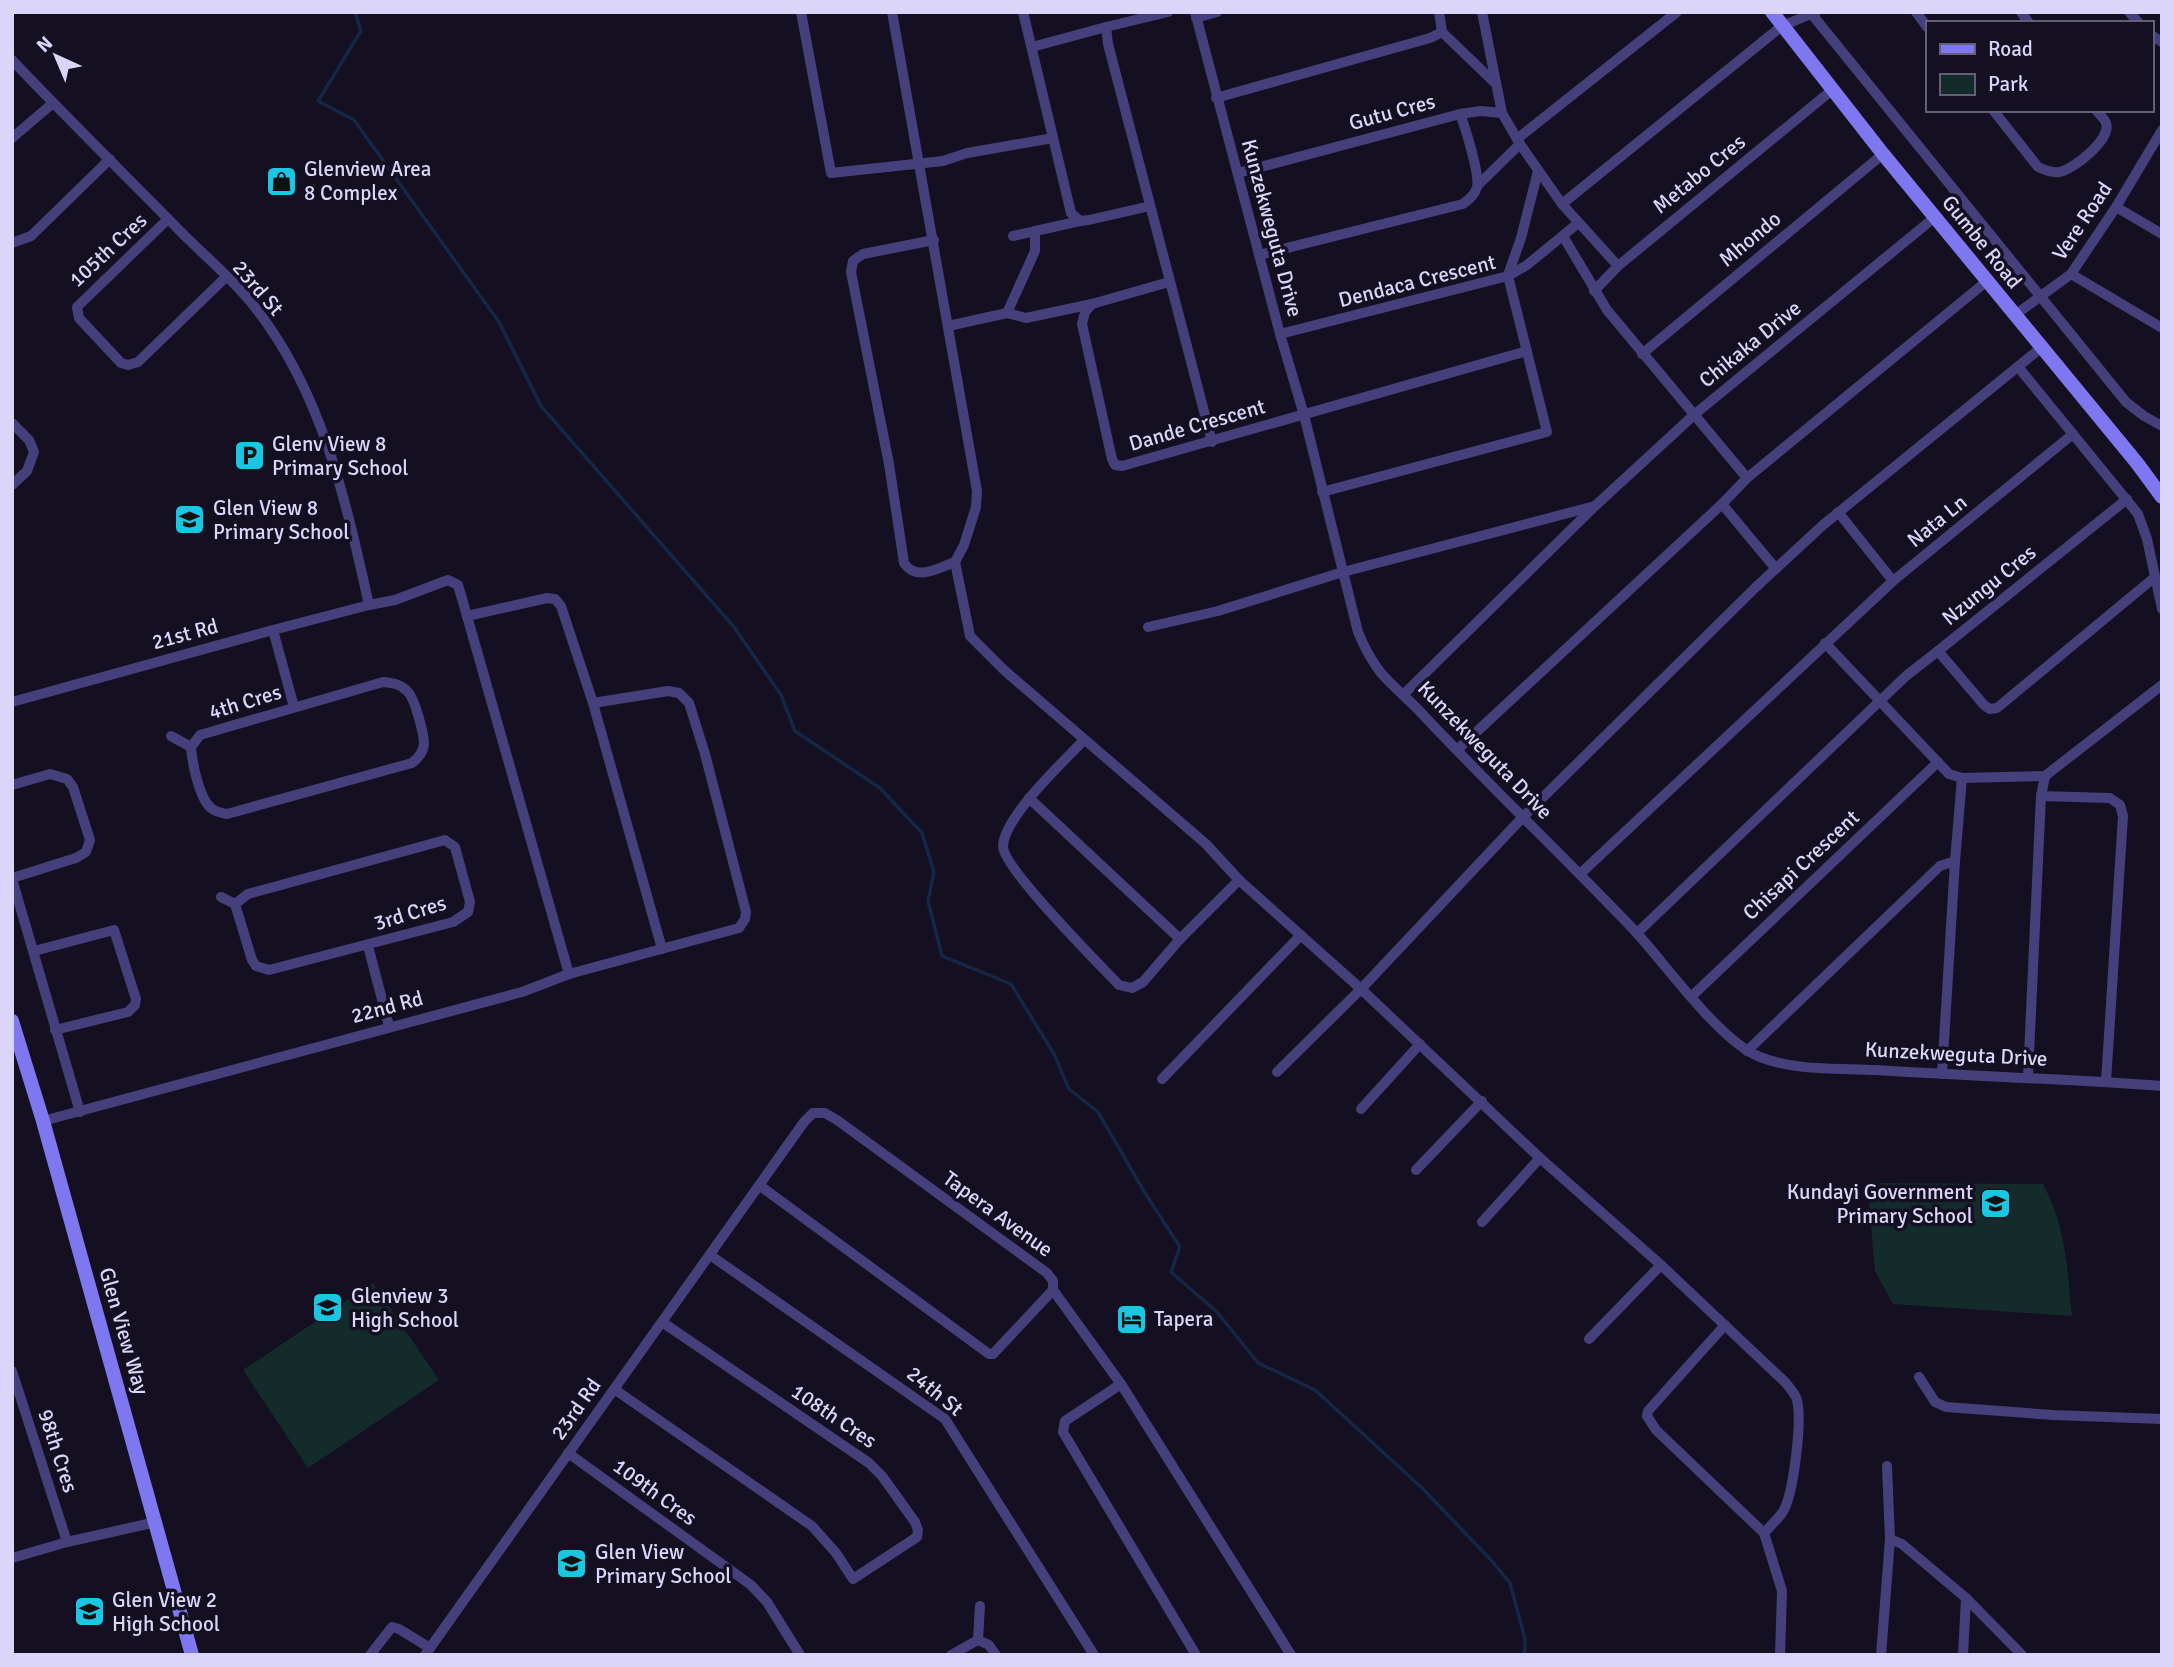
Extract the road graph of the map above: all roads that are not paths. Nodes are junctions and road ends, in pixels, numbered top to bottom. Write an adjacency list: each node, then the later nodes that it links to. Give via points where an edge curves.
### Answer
1 (801, 12): 31 (street, via 831,173)
2 (892, 12): 31 (street)
3 (1023, 12): 15 (street)
4 (1168, 12): 13 (street)
5 (1217, 12): 11 (street)
6 (1439, 12): 14 (street)
7 (1482, 12): 17 (street)
8 (1677, 12): 28 (street)
9 (1772, 12): 12 (street, Gumbe Road)
10 (1812, 13): 12 (street); 56 (street)
11 (1196, 15): 19 (street, Kunzekweguta Drive)
12 (1782, 26): 18 (street, Gumbe Road); 35 (street)
13 (1106, 27): 15 (street); 36 (street)
14 (1442, 32): 17 (street); 19 (street)
15 (1032, 47): 27 (street)
16 (12, 60): 20 (street, 23rd St)
17 (1496, 83): 23 (street)
18 (1832, 90): 29 (street, Gumbe Road); 49 (street, Metabo Cres)
19 (1216, 98): 33 (street, Kunzekweguta Drive)
20 (52, 103): 26 (street); 30 (street, 23rd St)
21 (1995, 112): 22 (street, via 2038,167 2062,172 2094,151 2106,132 2107,124)
22 (2098, 112)
23 (1502, 113): 24 (street); 28 (street)
24 (1460, 114): 33 (street, Gutu Cres); 34 (street, Gutu Cres)
25 (2161, 132): 37 (street, Vere Road)
26 (12, 138)
27 (1054, 138): 31 (street); 40 (street, via 1071,213)
28 (1519, 142): 32 (street); 34 (street)
29 (1883, 154): 38 (street, Gumbe Road); 65 (street, Mhondo)
30 (110, 159): 39 (street, 23rd St); 47 (street, via 31,236)
31 (919, 165): 46 (street)
32 (1538, 172): 35 (street); 51 (street)
33 (1238, 173): 48 (street, Kunzekweguta Drive)
34 (1478, 185): 48 (street, via 1463,204)
35 (1562, 204): 41 (street)
36 (1150, 206): 40 (street); 54 (street)
37 (2116, 207): 43 (street); 50 (street, Vere Road)
38 (1935, 217): 53 (street, Gumbe Road); 67 (street, Chikaka Drive)
39 (168, 219): 52 (street, 23rd St); 52 (street, 105th Cres, via 77,307 79,318 121,363 138,362)
40 (1080, 221): 42 (street)
41 (1577, 224): 45 (street); 49 (street)
42 (1034, 231): 44 (street); 58 (street, via 1035,251)
43 (2162, 234)
44 (1013, 236)
45 (1563, 236): 51 (street); 55 (street)
46 (933, 240): 60 (street); 81 (street, via 863,254 853,261 850,272 904,563 920,574)
47 (12, 243)
48 (1259, 255): 62 (street, Kunzekweguta Drive)
49 (1618, 267): 55 (street, Metabo Cres)
50 (2071, 274): 56 (street, Vere Road); 61 (street)
51 (1508, 276): 62 (street, Dendaca Crescent); 64 (street, Dendaca Crescent)
52 (225, 278): 86 (street, 23rd St, via 257,309 310,400 345,500)
53 (1987, 281): 59 (street, Gumbe Road); 73 (street)
54 (1169, 282): 57 (street); 72 (street)
55 (1594, 291): 65 (street)
56 (2039, 297): 59 (street, Vere Road); 70 (street, via 2126,402)
57 (1091, 304): 58 (street, via 1026,318); 72 (street, Dande Crescent, via 1082,324 1115,465)
58 (1007, 313): 60 (street)
59 (2015, 315): 63 (street, Gumbe Road)
60 (948, 326): 81 (street, via 977,491 976,507)
61 (2162, 328)
62 (1280, 334): 68 (street, Kunzekweguta Drive)
63 (2042, 347): 66 (street); 76 (street, Gumbe Road)
64 (1527, 351): 68 (street, Dande Crescent); 75 (street, Dendaca Crescent, via 1547,432)
65 (1642, 354): 67 (street)
66 (2019, 368): 71 (street); 80 (street)
67 (1695, 414): 73 (street); 79 (street, Chikaka Drive)
68 (1304, 415): 72 (street, Dande Crescent); 75 (street, Kunzekweguta Drive)
69 (12, 424): 74 (street, via 34,452 27,471)
70 (2162, 426)
71 (2073, 434): 77 (street); 85 (street, Nata Ln)
72 (1212, 442)
73 (1747, 478): 78 (street)
74 (12, 485)
75 (1322, 492): 83 (street, Kunzekweguta Drive)
76 (2162, 497)
77 (2127, 499): 84 (street, via 2138,514); 92 (street, Nzungu Cres)
78 (1722, 504): 82 (street); 102 (street)
79 (1595, 506): 83 (street, Chikaka Drive); 94 (street, Chikaka Drive)
80 (1838, 512): 82 (street); 85 (street)
81 (955, 562): 100 (street, via 970,636)
82 (1776, 569): 109 (street)
83 (1343, 572): 89 (street, Chikaka Drive); 94 (street, Kunzekweguta Drive, via 1368,656)
84 (2155, 577): 87 (street); 92 (street, Nzungu Cres, via 1997,708 1984,705)
85 (1893, 582): 91 (street, Nata Ln)
86 (369, 605): 88 (street, 21st Rd, via 448,580 458,585); 90 (street, 21st Rd)
87 (2162, 609)
88 (467, 616): 97 (street, via 555,599); 122 (street, 21st Rd)
89 (1149, 627)
90 (273, 630): 95 (street, 21st Rd); 98 (street)
91 (1825, 643): 96 (street); 111 (street, Nata Ln)
92 (1938, 651): 96 (street)
93 (2162, 685): 104 (street)
94 (1404, 694): 102 (street, Kunzekweguta Drive)
95 (12, 702)
96 (1882, 702): 103 (street); 116 (street)
97 (593, 703): 120 (street); 120 (street, 22nd Rd, via 679,693 689,703 705,754 745,919 739,928)
98 (294, 707): 101 (street, 4th Cres, via 200,735); 101 (street, 4th Cres, via 383,682 398,684 414,702 422,752 406,766 227,814 204,800)
99 (171, 736): 101 (street)
100 (1084, 740): 108 (street); 113 (street, via 1206,844)
101 (191, 747)
102 (1457, 750): 109 (street, Kunzekweguta Drive)
103 (1938, 762): 105 (street, via 1949,774); 124 (street, Chisapi Crescent)
104 (2045, 776): 105 (street); 107 (street)
105 (1962, 778): 110 (street)
106 (12, 785): 112 (street, via 50,774 67,779 90,840 86,852 76,858)
107 (2041, 796): 132 (street); 134 (street, via 2110,798 2120,805 2123,816)
108 (1029, 798): 118 (street); 118 (street, via 1008,830 1002,846 1006,857 1044,907 1119,985 1132,988 1143,982)
109 (1522, 818): 111 (street, Kunzekweguta Drive); 123 (street)
110 (1955, 862): 129 (street, via 1940,866); 131 (street)
111 (1580, 874): 116 (street, Kunzekweguta Drive)
112 (12, 879): 121 (street)
113 (1239, 880): 117 (street); 118 (street)
114 (221, 897): 115 (street)
115 (235, 904): 119 (street, 3rd Cres, via 252,960 261,968 269,970); 119 (street, 3rd Cres, via 248,894 439,839 450,842 470,901 468,912 453,922)
116 (1637, 933): 124 (street, Kunzekweguta Drive)
117 (1301, 935): 123 (street); 133 (street)
118 (1180, 939)
119 (368, 946): 126 (street)
120 (662, 949): 122 (street, 22nd Rd)
121 (34, 951): 127 (street); 127 (street, via 114,930 136,999 128,1012)
122 (569, 974): 126 (street, 22nd Rd, via 522,992)
123 (1362, 989): 128 (street); 130 (street)
124 (1692, 996): 129 (street, Kunzekweguta Drive)
125 (12, 1021): 139 (street, Glen View Way)
126 (389, 1026): 138 (street, 22nd Rd)
127 (55, 1030): 138 (street)
128 (1420, 1044): 136 (street); 137 (street)
129 (1748, 1051): 131 (street, Kunzekweguta Drive, via 1796,1065)
130 (1277, 1072)
131 (1942, 1074): 132 (street, Kunzekweguta Drive)
132 (2028, 1076): 134 (street, Kunzekweguta Drive)
133 (1162, 1079)
134 (2106, 1082): 135 (street, Kunzekweguta Drive)
135 (2162, 1086)
136 (1482, 1101): 140 (street); 141 (street)
137 (1362, 1109)
138 (80, 1112): 139 (street, 22nd Rd)
139 (43, 1121): 157 (street, Glen View Way)
140 (1540, 1158): 143 (street); 145 (street)
141 (1416, 1170)
142 (759, 1185): 144 (street, 23rd Rd); 146 (street, Tapera Avenue, via 989,1354); 146 (street, Tapera Avenue, via 804,1122 813,1113 825,1113 1047,1273)
143 (1482, 1222)
144 (710, 1255): 147 (street, 23rd Rd); 171 (street, 24th St, via 945,1419)
145 (1661, 1265): 148 (street); 149 (street)
146 (1053, 1290): 152 (street)
147 (662, 1322): 153 (street, 23rd Rd); 153 (street, 108th Cres, via 869,1463 915,1522 917,1537 853,1579 812,1526)
148 (1725, 1325): 158 (street, via 1785,1382 1798,1404 1791,1490 1782,1513); 158 (street, via 1647,1416 1656,1430)
149 (1589, 1339)
150 (12, 1371): 160 (street, 98th Cres)
151 (1919, 1377): 154 (street, via 1935,1402 1946,1407)
152 (1121, 1384): 172 (street, via 1065,1421 1063,1432); 173 (street)
153 (614, 1389): 155 (street, 23rd Rd)
154 (2162, 1419)
155 (568, 1453): 165 (street, 23rd Rd); 168 (street, 109th Cres, via 751,1585)
156 (1886, 1466): 159 (street)
157 (156, 1522): 160 (street); 166 (street, Glen View Way)
158 (1764, 1532): 174 (street, via 1782,1591)
159 (1890, 1539): 162 (street); 175 (street)
160 (67, 1542): 161 (street)
161 (12, 1558)
162 (1966, 1598): 176 (street); 177 (street)
163 (980, 1606): 164 (street)
164 (978, 1640): 169 (street); 170 (street)
165 (427, 1651): 167 (street, via 392,1627)
166 (192, 1655)
167 (370, 1655)
168 (800, 1655)
169 (951, 1655)
170 (996, 1655)
171 (1094, 1655)
172 (1196, 1655)
173 (1291, 1655)
174 (1780, 1655)
175 (1881, 1655)
176 (1963, 1655)
177 (2022, 1655)

